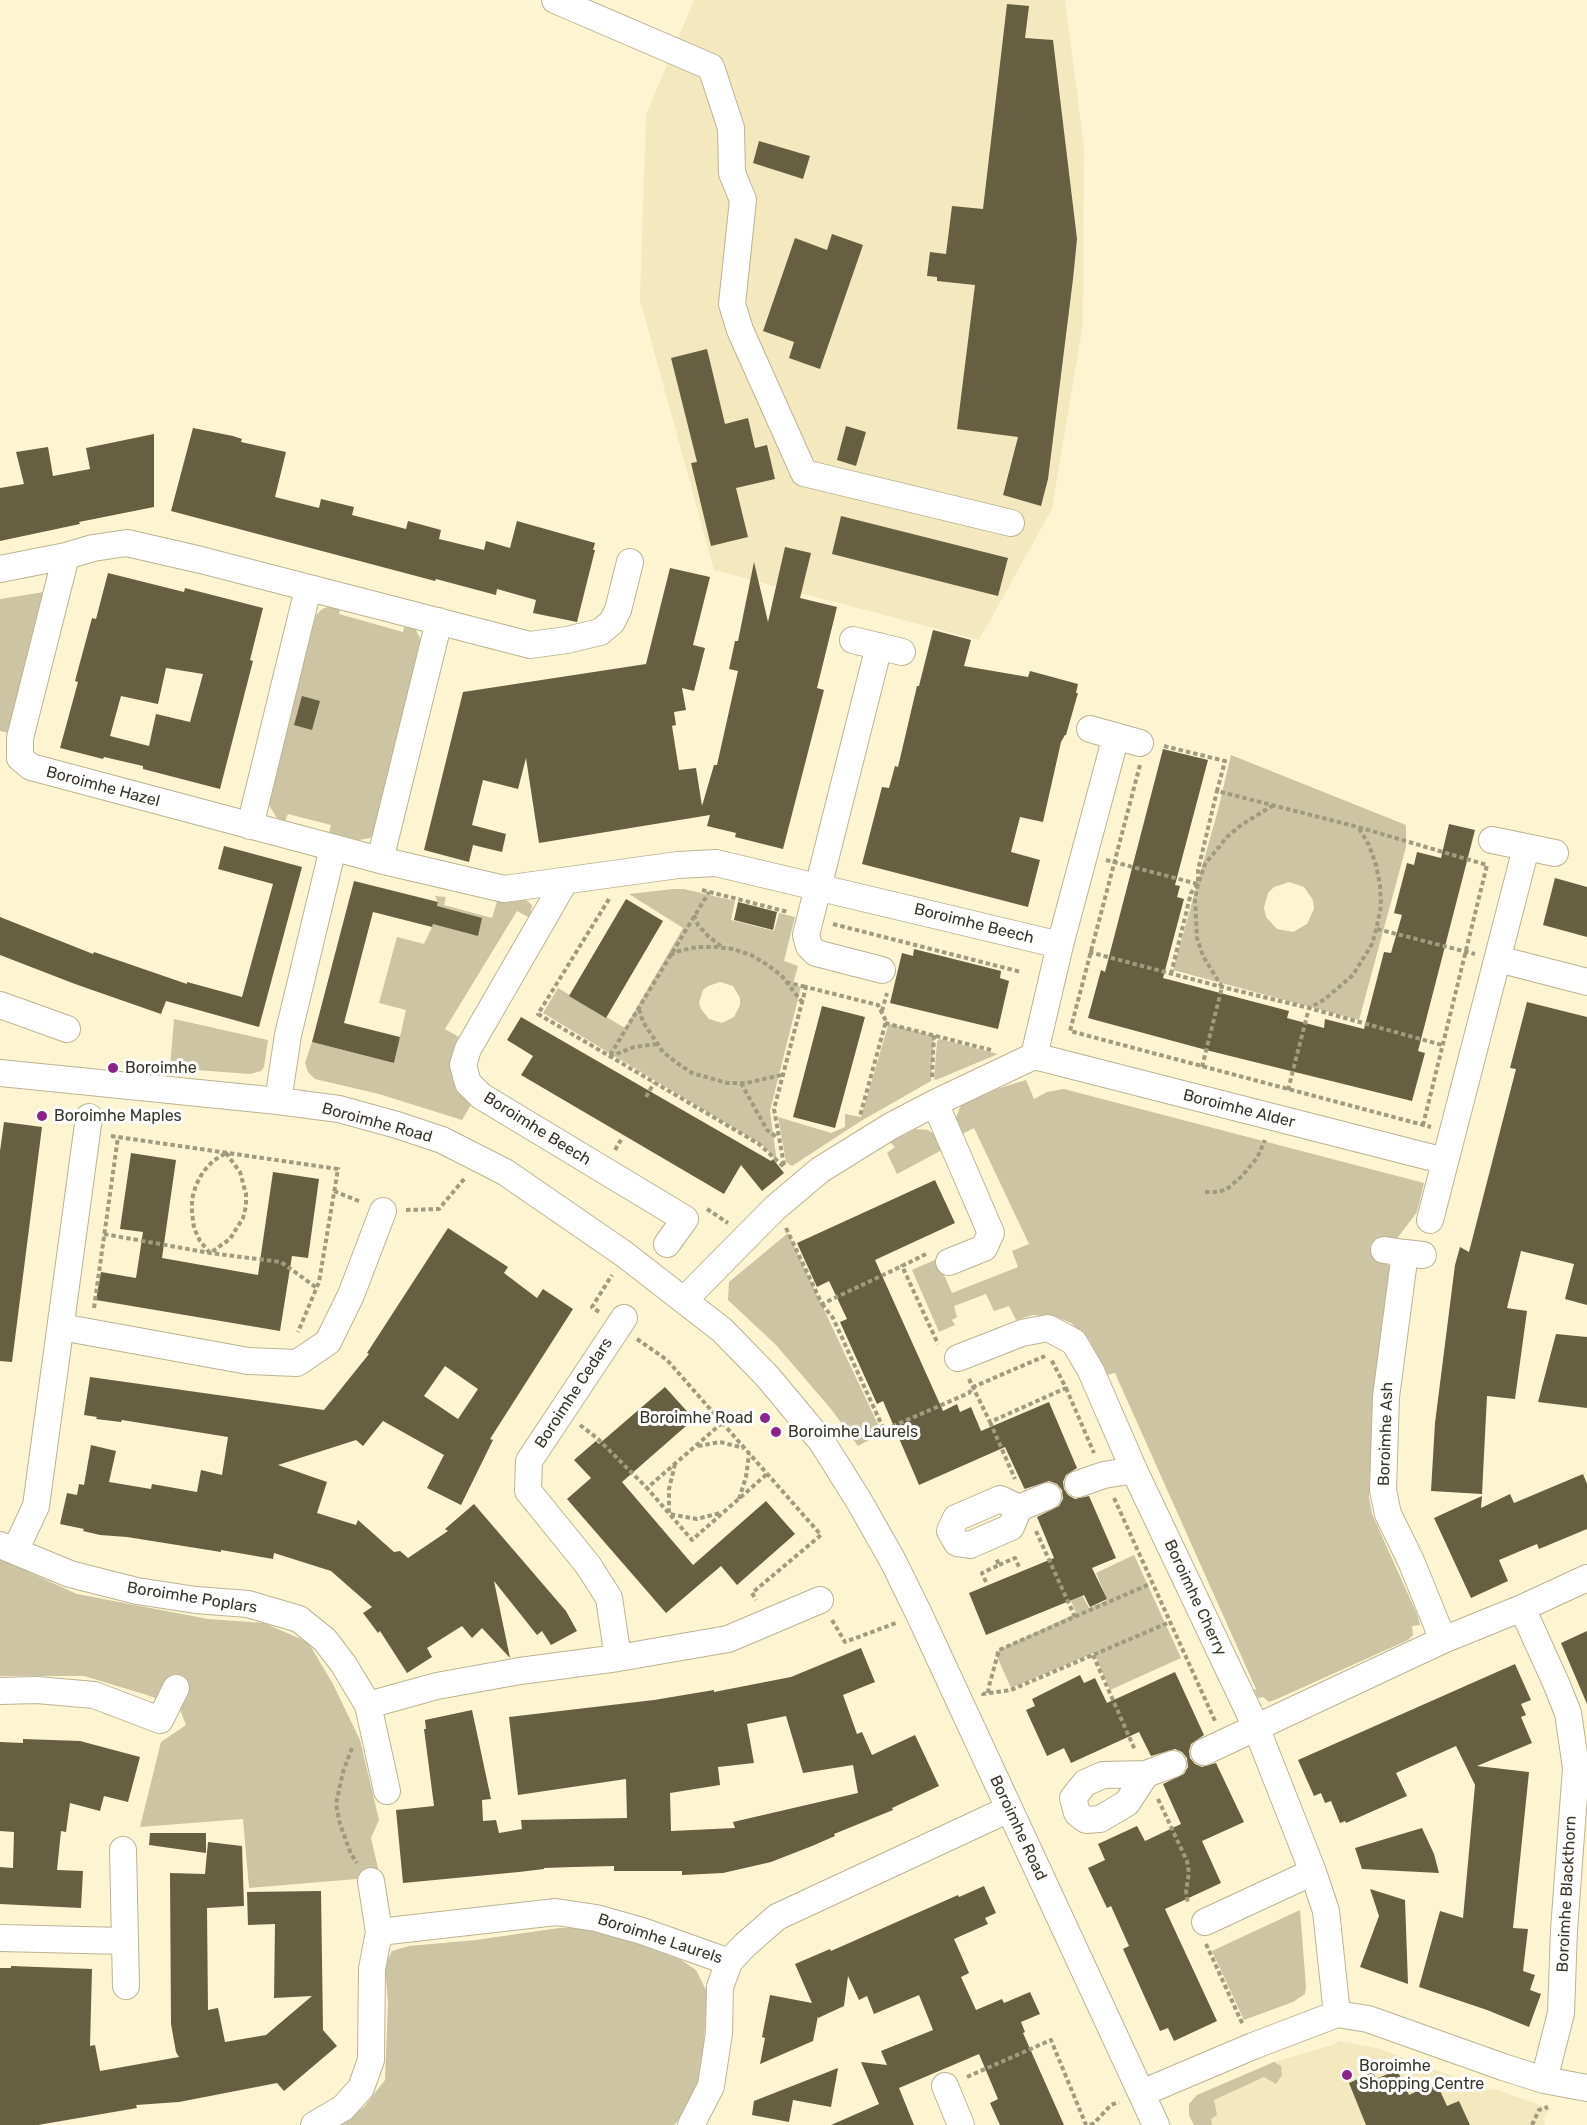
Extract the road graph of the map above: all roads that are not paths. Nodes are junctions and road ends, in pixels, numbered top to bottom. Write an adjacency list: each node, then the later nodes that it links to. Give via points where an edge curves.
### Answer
1 (555, 0): 2 (street, via 711,67 731,128 732,173 743,200 732,304 804,473)
2 (1011, 523)
3 (66, 556): 5 (street); 6 (street, via 127,543); 10 (street, Boroimhe Hazel, via 20,738 20,758 31,767 57,775)
4 (630, 562): 7 (street, via 618,610 600,632 530,645)
5 (0, 569)
6 (308, 589): 7 (street); 10 (street)
7 (439, 621): 15 (street)
8 (854, 640): 17 (street, via 890,649)
9 (1090, 729): 19 (street, via 1139,745 1084,855)
10 (250, 826): 12 (street, Boroimhe Hazel)
11 (1492, 840): 13 (street)
12 (333, 848): 15 (street, Boroimhe Hazel); 28 (street, via 288,1035)
13 (1526, 848): 14 (street); 20 (street)
14 (1555, 854)
15 (380, 860): 18 (street, Boroimhe Hazel)
16 (565, 881): 17 (street, Boroimhe Beech, via 678,864 716,863); 18 (street, Boroimhe Beech); 33 (street, Boroimhe Beech, via 468,1049 463,1065 468,1083 481,1096 685,1219)
17 (819, 886): 19 (street, Boroimhe Beech); 21 (street, via 806,934 809,946 816,952)
18 (504, 889)
19 (1060, 945): 25 (street)
20 (1498, 959): 22 (street); 30 (street)
21 (882, 969)
22 (1587, 981)
23 (0, 1005): 24 (street)
24 (67, 1029)
25 (1034, 1056): 27 (street); 30 (street, Boroimhe Alder)
26 (0, 1073): 28 (street, Boroimhe Road)
27 (933, 1093): 35 (street, via 991,1233 984,1248); 36 (street, via 891,1126 820,1170 771,1212)
28 (278, 1101): 36 (street, Boroimhe Road, via 339,1109 397,1125 478,1157 624,1254)
29 (88, 1125): 38 (street)
30 (1445, 1161): 32 (street)
31 (383, 1211): 38 (street, via 351,1295 328,1342 297,1363 248,1361)
32 (1430, 1220)
33 (668, 1244)
34 (1404, 1253): 48 (street, Boroimhe Ash, via 1386,1397 1383,1490 1388,1514 1412,1561)
35 (949, 1262)
36 (684, 1300): 58 (street, Boroimhe Road, via 722,1330 767,1376 822,1442 859,1501 919,1614)
37 (621, 1322): 49 (street, Boroimhe Cedars, via 529,1461 528,1491 588,1565 609,1598)
38 (61, 1327): 44 (street, via 36,1506)
39 (949, 1354): 40 (street, Boroimhe Cherry, via 1048,1328 1074,1342 1103,1396)
40 (1134, 1470): 41 (street); 53 (street, Boroimhe Cherry)
41 (1078, 1484)
42 (1048, 1496): 43 (street)
43 (1023, 1505)
44 (8, 1548): 52 (street, Boroimhe Poplars, via 70,1574 136,1591 248,1604 299,1619 325,1640)
45 (1587, 1578): 47 (street)
46 (820, 1599): 49 (street, via 728,1639)
47 (1522, 1608): 48 (street); 69 (street, Boroimhe Blackthorn, via 1568,1713 1576,1768 1563,1930 1561,2013)
48 (1443, 1640): 53 (street)
49 (618, 1658): 52 (street, via 437,1686)
50 (176, 1688): 51 (street, via 160,1720 94,1695 37,1690)
51 (0, 1692)
52 (368, 1705): 57 (street, Boroimhe Poplars)
53 (1256, 1727): 54 (street); 60 (street, Boroimhe Cherry)
54 (1214, 1747)
55 (1173, 1764): 56 (street)
56 (1142, 1766)
57 (387, 1791)
58 (1009, 1809): 66 (street, Boroimhe Laurels, via 777,1917); 72 (street, Boroimhe Road)
59 (123, 1851): 65 (street)
60 (1313, 1872): 62 (street); 68 (street, Boroimhe Cherry, via 1326,1911)
61 (371, 1881): 63 (street)
62 (1205, 1922)
63 (379, 1932): 66 (street, Boroimhe Laurels, via 556,1912 596,1918); 73 (street, via 372,1969 371,2060 361,2088 343,2108)
64 (0, 1938): 65 (street)
65 (124, 1941): 67 (street)
66 (729, 1962): 74 (street, via 720,1987 719,2033 711,2086)
67 (126, 1986)
68 (1337, 2014): 69 (street, via 1368,2019); 72 (street)
69 (1544, 2079): 71 (street)
70 (945, 2086): 75 (street)
71 (1587, 2088)
72 (1142, 2093): 76 (street, Boroimhe Road)
73 (315, 2125)
74 (691, 2125)
75 (961, 2125)
76 (1156, 2125)

